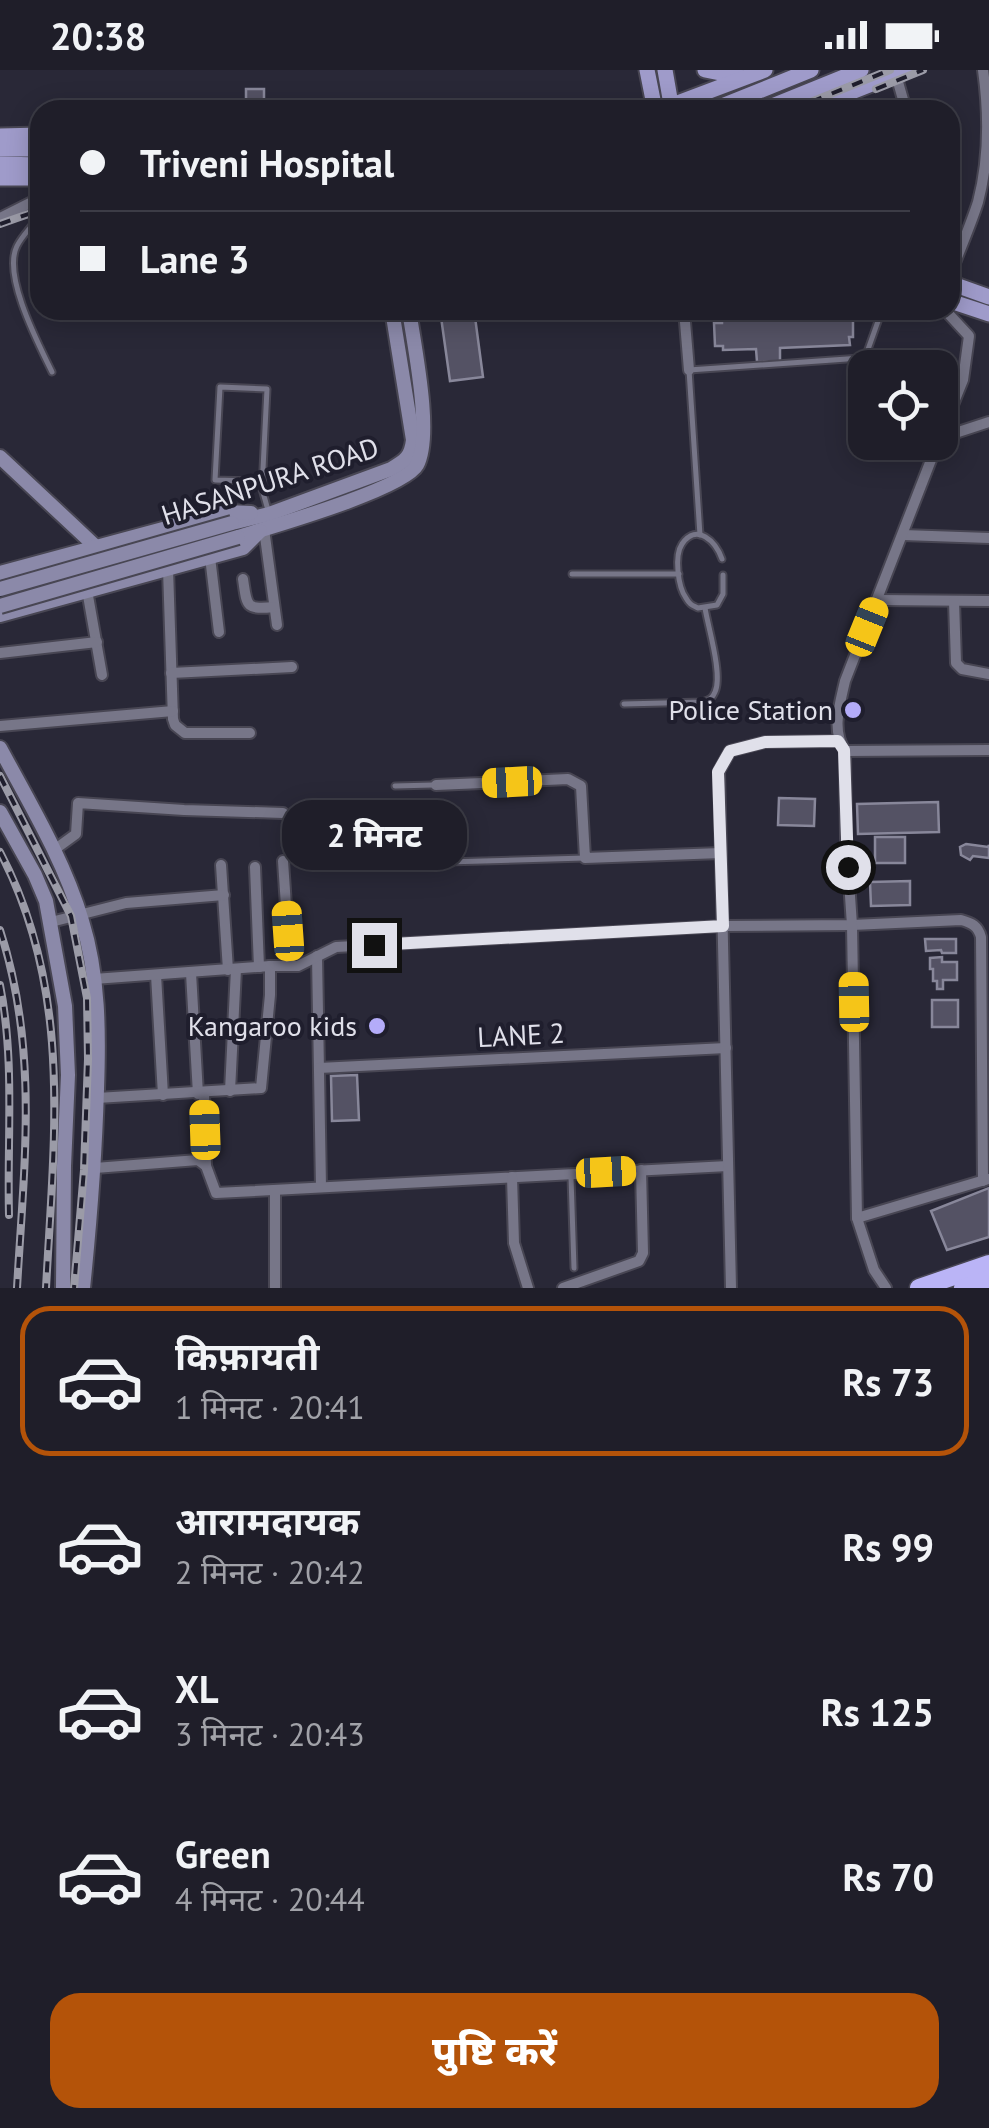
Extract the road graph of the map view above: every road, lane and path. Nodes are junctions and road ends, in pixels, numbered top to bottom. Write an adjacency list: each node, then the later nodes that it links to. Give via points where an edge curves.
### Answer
1 (647, 70): 10 (main road)
2 (664, 70): 11 (main road)
3 (705, 70): 9 (main road)
4 (764, 70): 9 (main road)
5 (811, 70): 13 (main road)
6 (861, 70): 14 (main road)
7 (983, 70): 28 (street, via 985,162)
8 (901, 72): 15 (main road); 16 (street)
9 (744, 78): 12 (main road)
10 (660, 100)
11 (664, 100)
12 (687, 100)
13 (737, 100)
14 (787, 100)
15 (831, 100)
16 (905, 100)
17 (30, 135): 18 (main road)
18 (0, 136)
19 (0, 149): 20 (main road)
20 (30, 149)
21 (0, 164): 22 (main road)
22 (30, 165)
23 (0, 178): 24 (main road)
24 (30, 178)
25 (30, 203): 26 (street)
26 (0, 218)
27 (30, 230): 39 (lane, via 17,245 14,270 23,310)
28 (960, 250)
29 (960, 287): 30 (main road)
30 (989, 297)
31 (960, 304): 32 (main road)
32 (989, 314)
33 (394, 320): 46 (street, HASANPURA ROAD, via 411,452 391,469)
34 (411, 320): 46 (street, HASANPURA ROAD, via 423,416 423,442 412,472 397,483)
35 (685, 320): 38 (street)
36 (878, 320): 38 (lane, via 861,358)
37 (955, 320): 40 (street, via 969,336)
38 (689, 370): 48 (lane)
39 (52, 372)
40 (958, 392)
41 (989, 422): 42 (street)
42 (958, 433)
43 (0, 458): 51 (street)
44 (931, 460): 49 (street)
45 (262, 488): 45 (lane, via 253,481 215,480 220,387 268,389); 46 (lane)
46 (267, 525): 47 (street, HASANPURA ROAD); 51 (street, via 226,512); 52 (street, via 243,548); 66 (street)
47 (235, 530): 61 (street, HASANPURA ROAD, bridge); 65 (street, bridge)
48 (700, 535): 53 (lane, via 714,541); 57 (lane, via 680,546)
49 (903, 535): 50 (street); 62 (street)
50 (989, 538)
51 (89, 548): 55 (street); 60 (street)
52 (210, 557): 54 (street); 70 (street)
53 (722, 559)
54 (168, 569): 60 (street); 74 (street)
55 (0, 573)
56 (572, 574): 57 (lane)
57 (680, 574): 67 (lane, via 687,601)
58 (724, 575): 67 (lane, via 720,601)
59 (243, 579): 66 (street, via 250,607)
60 (95, 588): 68 (street); 71 (street)
61 (0, 590)
62 (878, 600): 63 (street); 81 (street, via 845,681)
63 (954, 601): 64 (street); 75 (street, via 956,662 962,670)
64 (989, 601)
65 (0, 606)
66 (274, 606): 69 (street)
67 (705, 608): 77 (lane, via 714,696 703,702)
68 (0, 615)
69 (277, 625)
70 (219, 632)
71 (97, 642): 72 (street); 76 (street)
72 (0, 653)
73 (292, 667): 74 (street)
74 (171, 673): 78 (street)
75 (989, 674)
76 (102, 675)
77 (624, 704)
78 (173, 711): 79 (street); 80 (street, via 186,733)
79 (0, 726)
80 (250, 733)
81 (841, 746): 83 (street); 89 (street, via 765,742 730,751 718,772); 98 (street)
82 (0, 748): 88 (street)
83 (989, 750)
84 (436, 785): 85 (lane); 90 (street, via 575,781 581,786)
85 (395, 786)
86 (0, 812): 97 (street)
87 (283, 813): 88 (street, via 78,803 76,834)
88 (54, 850): 96 (street)
89 (721, 853): 90 (street); 99 (street)
90 (585, 858): 92 (lane)
91 (283, 860): 101 (street)
92 (446, 862)
93 (221, 865): 95 (street)
94 (254, 867): 102 (street)
95 (224, 895): 96 (street); 103 (street)
96 (80, 914): 97 (street); 106 (street)
97 (51, 922): 126 (street, via 68,1074)
98 (852, 925): 99 (street); 119 (street, via 961,920 979,930); 122 (street)
99 (723, 926): 100 (street, via 336,947); 107 (street)
100 (317, 956): 101 (street); 108 (street)
101 (290, 966): 102 (street)
102 (264, 967): 103 (street); 109 (street, via 270,995 261,1088)
103 (232, 969): 104 (street); 109 (street)
104 (191, 973): 105 (street); 110 (street)
105 (156, 975): 106 (street); 111 (street)
106 (94, 979): 112 (street)
107 (726, 1048): 108 (street, LANE 2); 114 (street)
108 (319, 1068): 120 (street)
109 (230, 1091): 110 (street)
110 (201, 1093): 111 (street); 113 (street)
111 (163, 1095): 112 (street)
112 (97, 1098): 115 (street)
113 (206, 1166): 115 (street, via 198,1160); 121 (street, via 216,1193)
114 (728, 1166): 116 (street); 131 (street)
115 (95, 1168): 127 (street)
116 (642, 1170): 117 (street); 130 (street, via 639,1261)
117 (571, 1174): 118 (street); 124 (lane)
118 (512, 1177): 120 (street); 129 (street, via 514,1243)
119 (986, 1180): 122 (street)
120 (321, 1187): 121 (street)
121 (276, 1190): 128 (street)
122 (857, 1218): 132 (street)
123 (989, 1264): 133 (highway)
124 (574, 1268)
125 (989, 1278): 134 (highway)
126 (64, 1288)
127 (83, 1288)
128 (275, 1288)
129 (528, 1288)
130 (562, 1288)
131 (731, 1288)
132 (886, 1288)
133 (918, 1288)
134 (963, 1288)

